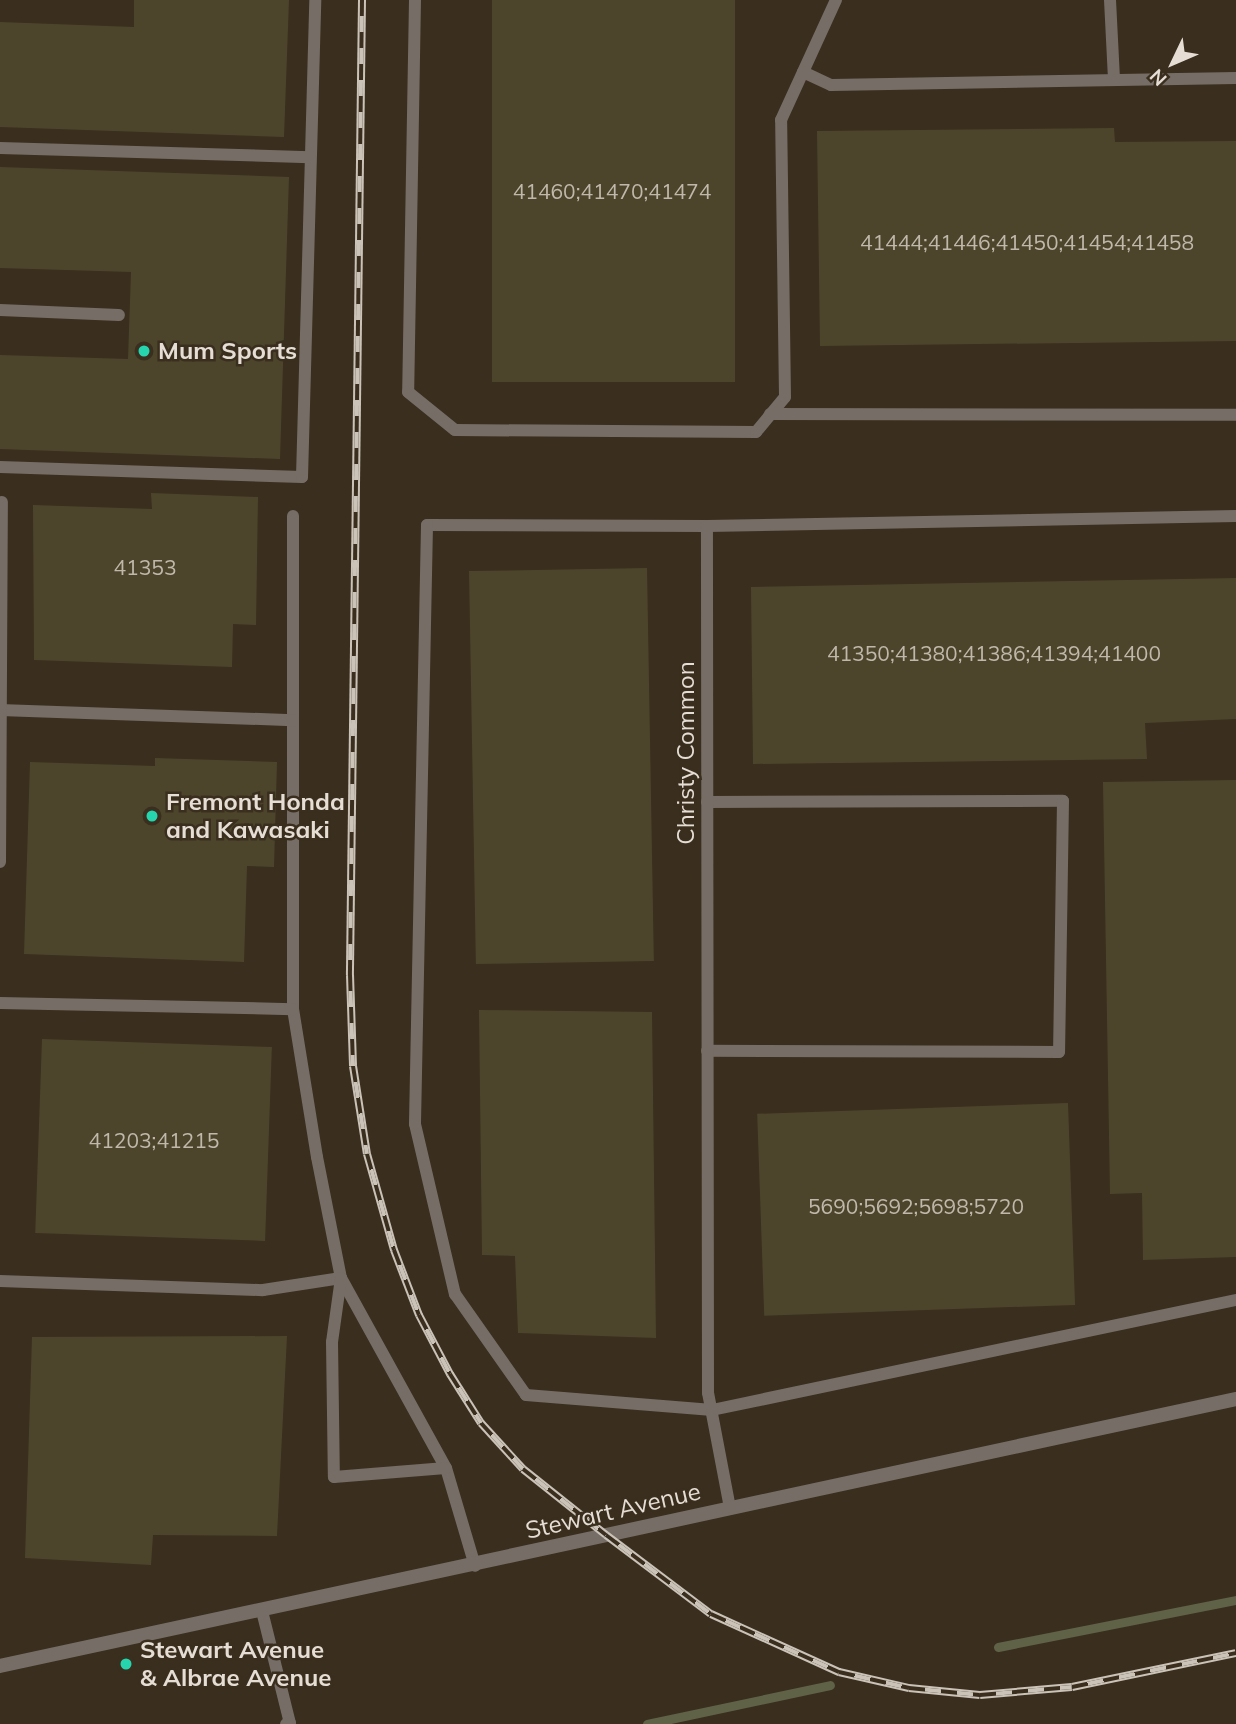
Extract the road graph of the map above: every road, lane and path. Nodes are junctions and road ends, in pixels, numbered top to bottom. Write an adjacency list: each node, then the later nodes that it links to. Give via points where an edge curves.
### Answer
1 (315, 0): 9 (lane)
2 (415, 0): 12 (lane, via 408,392 454,430 756,432)
3 (836, 0): 5 (lane)
4 (1110, 0): 7 (lane)
5 (803, 72): 7 (lane, via 831,86); 12 (lane, via 781,120 785,397)
6 (1236, 78): 7 (lane)
7 (1114, 80)
8 (0, 148): 9 (lane)
9 (310, 157): 14 (lane, via 302,477)
10 (0, 310): 11 (lane)
11 (119, 315)
12 (770, 414): 13 (lane)
13 (1236, 415)
14 (0, 467)
15 (2, 502): 19 (lane)
16 (293, 516): 20 (lane)
17 (1236, 516): 18 (lane)
18 (706, 526): 21 (lane, Christy Common); 30 (lane, via 427,525 415,1124 455,1294 526,1395)
19 (1, 710): 20 (lane); 22 (lane)
20 (293, 720): 24 (lane)
21 (707, 802): 25 (lane, Christy Common); 25 (lane, via 1063,801 1059,1052)
22 (0, 862)
23 (0, 1003): 24 (lane)
24 (293, 1009): 26 (lane)
25 (707, 1051): 30 (lane, Christy Common, via 708,1393)
26 (341, 1278): 27 (lane, via 263,1290); 31 (lane); 31 (lane, via 332,1342 334,1477)
27 (0, 1281)
28 (1236, 1300): 30 (lane)
29 (1236, 1399): 32 (street, Stewart Avenue)
30 (712, 1410): 32 (lane, Christy Common)
31 (446, 1468): 33 (lane)
32 (730, 1508): 33 (street, Stewart Avenue)
33 (475, 1566): 34 (street, Stewart Avenue)
34 (262, 1611): 35 (street, Stewart Avenue); 36 (lane, via 290,1723)
35 (0, 1666)
36 (286, 1724)

